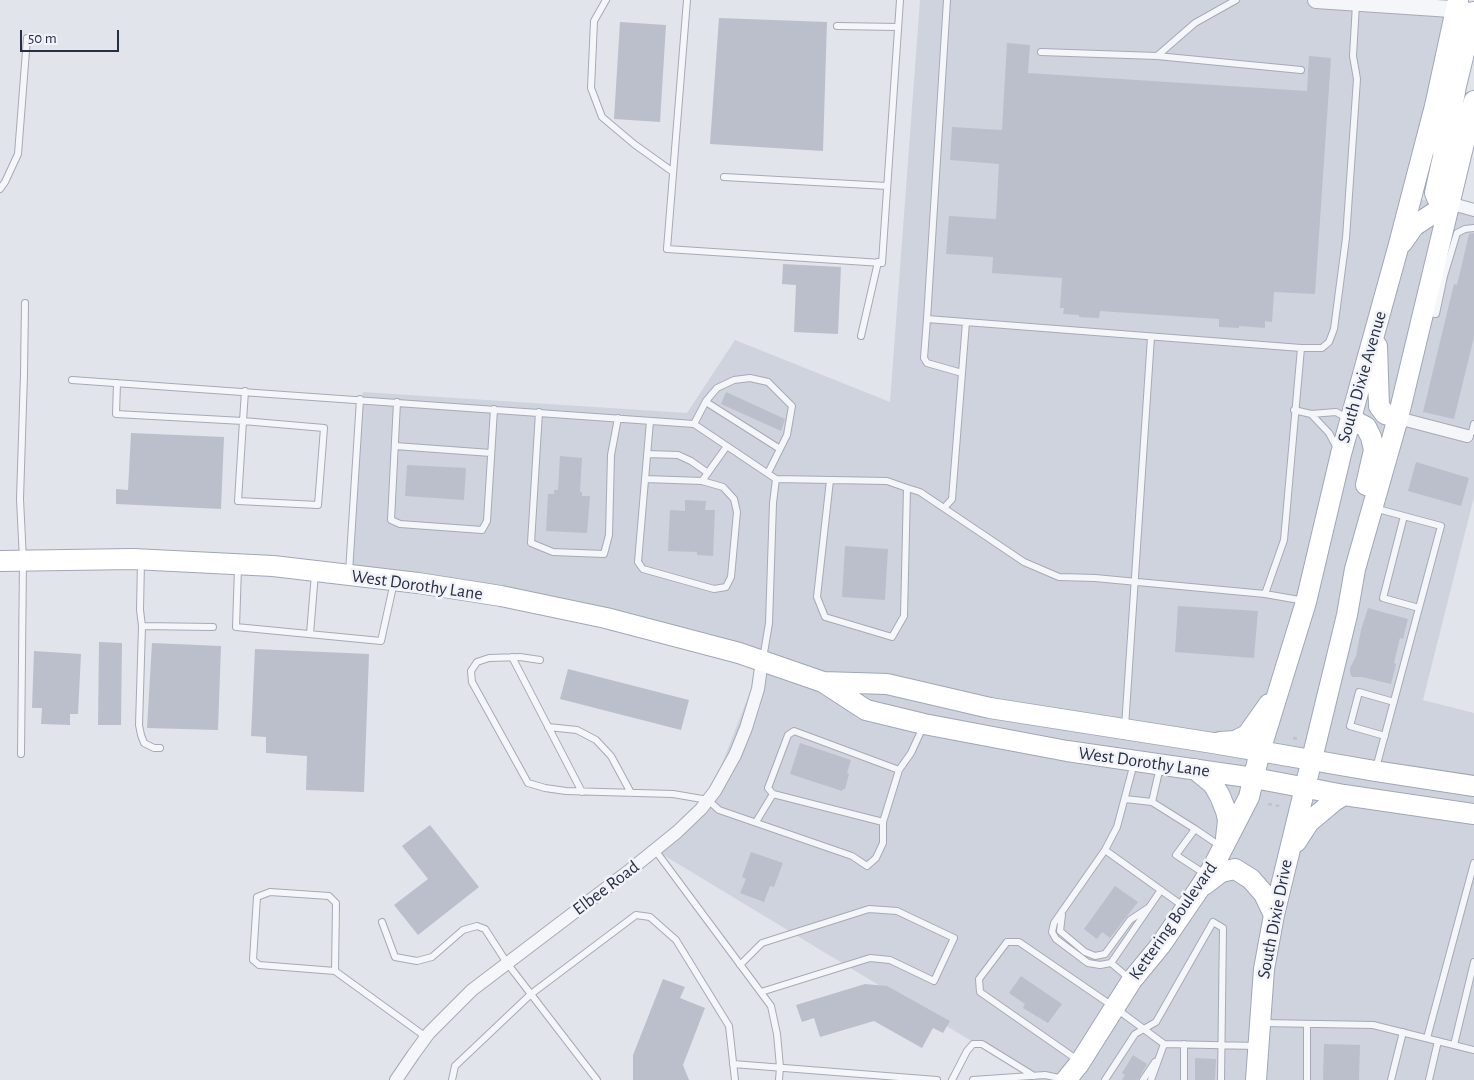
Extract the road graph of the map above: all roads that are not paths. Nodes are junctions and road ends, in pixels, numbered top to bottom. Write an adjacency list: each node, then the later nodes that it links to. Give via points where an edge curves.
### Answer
1 (606, 0): 18 (lane, via 594,20 591,88 602,117)
2 (686, 0): 18 (lane)
3 (900, 0): 10 (lane)
4 (947, 0): 29 (lane)
5 (1236, 0): 13 (lane, via 1195,23)
6 (1316, 0): 7 (street)
7 (1356, 3): 8 (street); 34 (lane, via 1353,56 1358,79 1346,238 1334,329 1329,342 1322,348)
8 (1465, 8): 16 (main road, South Dixie Avenue); 17 (main road, via 1454,102 1455,120)
9 (837, 26): 10 (lane)
10 (898, 27): 20 (lane)
11 (27, 38): 21 (lane, via 18,154)
12 (1041, 52): 13 (lane)
13 (1157, 56): 14 (lane)
14 (1301, 70)
15 (1474, 101): 17 (main road)
16 (1435, 106): 22 (main road, via 1444,144 1435,193 1437,198); 25 (main road, South Dixie Avenue)
17 (1463, 146): 22 (main road)
18 (673, 172): 26 (lane, via 667,249)
19 (724, 177): 20 (lane)
20 (887, 186): 26 (lane, via 882,262)
21 (0, 190)
22 (1449, 203): 23 (street); 25 (main road, via 1414,226); 28 (main road)
23 (1474, 210)
24 (1474, 228): 28 (lane, via 1457,233 1436,314)
25 (1398, 248): 31 (main road, South Dixie Avenue)
26 (878, 262): 32 (lane)
27 (25, 303): 71 (lane, via 20,499)
28 (1423, 312): 47 (main road)
29 (927, 319): 30 (lane); 35 (lane, via 924,358 927,363)
30 (966, 322): 33 (lane); 35 (lane)
31 (1376, 324): 47 (main road, via 1379,406 1385,414); 48 (main road, South Dixie Avenue)
32 (860, 336)
33 (1151, 337): 34 (lane); 78 (lane)
34 (1301, 348): 43 (lane)
35 (962, 372): 68 (lane, via 952,499)
36 (72, 380): 37 (lane)
37 (117, 383): 38 (lane); 50 (lane, via 116,414)
38 (245, 392): 39 (lane); 50 (lane)
39 (360, 399): 40 (lane); 76 (lane)
40 (398, 402): 42 (lane); 54 (lane)
41 (706, 402): 51 (lane); 56 (lane); 56 (lane, via 717,388 734,380 750,378 768,382 792,406 787,435)
42 (494, 409): 44 (lane); 57 (lane)
43 (1294, 410): 45 (lane); 79 (lane, via 1284,540)
44 (539, 412): 46 (lane); 46 (lane, via 531,543 553,552 604,554 609,535 611,454)
45 (1311, 414): 48 (lane, via 1336,412); 59 (lane, via 1329,433)
46 (618, 418): 49 (lane)
47 (1398, 418): 53 (street); 67 (main road)
48 (1351, 420): 59 (main road, South Dixie Avenue); 74 (main road, via 1366,427 1374,450 1362,499)
49 (650, 421): 51 (lane); 58 (lane)
50 (243, 422): 50 (lane, via 324,428 318,504 238,501)
51 (694, 424): 55 (lane)
52 (1474, 424): 53 (lane)
53 (1467, 436)
54 (395, 446): 57 (lane); 57 (lane, via 391,520 400,524 482,530 487,521)
55 (727, 446): 60 (lane); 61 (lane)
56 (780, 449): 61 (lane)
57 (491, 453)
58 (647, 454): 60 (lane, via 678,455); 63 (lane)
59 (1341, 454): 80 (main road, South Dixie Avenue)
60 (708, 473): 64 (lane)
61 (768, 473): 62 (lane)
62 (776, 478): 65 (lane); 87 (lane, via 769,623)
63 (645, 479): 64 (lane); 64 (lane, via 638,562 644,569 714,588 726,587 731,577 737,512 734,499 723,487)
64 (702, 480)
65 (830, 480): 66 (lane, via 886,481); 66 (lane, via 817,597 825,617 892,637 904,616)
66 (907, 488): 68 (lane, via 920,492)
67 (1373, 507): 69 (lane); 74 (main road)
68 (944, 508): 78 (lane, via 1024,562 1059,577)
69 (1404, 516): 81 (lane, via 1384,598); 81 (lane, via 1441,526)
70 (0, 560): 71 (main road, West Dorothy Lane)
71 (23, 560): 72 (main road, West Dorothy Lane); 98 (lane)
72 (141, 560): 73 (main road, West Dorothy Lane); 82 (lane)
73 (238, 564): 75 (main road, West Dorothy Lane); 84 (lane, via 236,627)
74 (1355, 569): 99 (main road, via 1347,615)
75 (315, 571): 76 (main road, West Dorothy Lane); 84 (lane)
76 (349, 575): 77 (main road, West Dorothy Lane)
77 (394, 580): 84 (lane, via 381,641); 87 (main road, West Dorothy Lane, via 559,608)
78 (1136, 582): 79 (lane); 93 (lane)
79 (1265, 594): 80 (lane)
80 (1306, 602): 89 (main road, South Dixie Avenue)
81 (1419, 608): 90 (lane)
82 (142, 626): 83 (lane); 96 (lane, via 140,730 144,744)
83 (213, 627)
84 (310, 634)
85 (512, 657): 86 (lane); 92 (lane); 108 (lane, via 477,662 471,671 472,682 528,783)
86 (540, 660)
87 (762, 660): 88 (main road, West Dorothy Lane); 113 (street, Elbee Road, via 758,689 746,728)
88 (822, 682): 91 (main road, West Dorothy Lane, via 866,710); 93 (main road, West Dorothy Lane, via 886,684 990,708)
89 (1279, 690): 95 (main road, via 1247,735 1235,741); 97 (main road, South Dixie Avenue)
90 (1394, 702): 94 (lane); 94 (lane, via 1360,692 1350,726)
91 (924, 724): 100 (main road, West Dorothy Lane); 102 (lane)
92 (548, 727): 108 (lane); 109 (lane, via 577,730 596,740 611,756)
93 (1125, 729): 95 (main road, West Dorothy Lane)
94 (1384, 736): 104 (lane)
95 (1213, 743): 97 (main road, West Dorothy Lane)
96 (160, 748)
97 (1260, 751): 99 (main road, West Dorothy Lane); 105 (main road, Kettering Boulevard)
98 (21, 754)
99 (1311, 760): 104 (main road, West Dorothy Lane); 107 (main road, South Dixie Drive)
100 (1135, 761): 101 (main road, West Dorothy Lane); 112 (lane)
101 (1160, 765): 103 (main road, West Dorothy Lane); 114 (lane)
102 (899, 770): 110 (lane, via 794,731 788,735 768,788); 117 (lane)
103 (1195, 770): 105 (main road, West Dorothy Lane); 119 (main road, via 1213,784 1226,811 1228,820)
104 (1375, 772): 106 (main road, West Dorothy Lane)
105 (1254, 778): 107 (main road, West Dorothy Lane); 119 (main road, Kettering Boulevard, via 1249,798)
106 (1474, 786)
107 (1304, 787): 111 (main road, West Dorothy Lane); 122 (main road, South Dixie Drive)
108 (582, 792): 109 (lane)
109 (631, 793): 113 (lane, via 673,794)
110 (773, 794): 116 (lane); 117 (lane)
111 (1344, 795): 115 (main road, West Dorothy Lane); 122 (main road, via 1309,822)
112 (1125, 799): 114 (lane); 121 (lane, via 1117,827)
113 (708, 800): 116 (lane, via 719,810); 120 (street, Elbee Road)
114 (1152, 802): 118 (lane)
115 (1474, 814)
116 (756, 822): 117 (lane, via 852,856 867,866 884,843)
117 (883, 822)
118 (1195, 829): 119 (lane); 125 (lane, via 1176,855)
119 (1224, 845): 125 (main road, Kettering Boulevard)
120 (655, 850): 133 (street, Elbee Road); 135 (lane)
121 (1105, 850): 126 (lane); 129 (lane)
122 (1287, 857): 130 (main road, South Dixie Drive)
123 (1474, 863): 124 (lane)
124 (1473, 873): 147 (lane)
125 (1206, 881): 128 (main road, Kettering Boulevard); 130 (main road, via 1221,872 1235,869 1251,879 1264,894)
126 (1161, 890): 127 (lane); 128 (lane)
127 (1148, 908): 129 (lane, via 1130,920 1105,954 1095,956 1085,952 1060,931); 134 (lane)
128 (1186, 908): 138 (main road, Kettering Boulevard)
129 (1064, 909): 134 (lane, via 1054,923 1052,932 1056,940 1088,963)
130 (1274, 915): 142 (main road, South Dixie Drive, via 1264,969)
131 (382, 922): 133 (lane, via 395,957 417,961 432,957 463,930 478,926 485,929)
132 (1474, 962): 137 (lane)
133 (507, 963): 140 (lane); 146 (street, Elbee Road, via 461,1001)
134 (1111, 963): 138 (lane)
135 (740, 965): 139 (lane); 139 (lane, via 762,943 869,909 897,911 954,938 934,981 890,960 870,958)
136 (335, 971): 136 (lane, via 336,903 329,896 270,892 257,897 253,960 259,965); 146 (lane)
137 (1472, 978): 152 (lane)
138 (1132, 980): 141 (main road, Kettering Boulevard)
139 (761, 992): 158 (lane, via 771,1006)
140 (531, 994): 157 (lane, via 636,915 650,916 676,940 729,1026); 162 (lane, via 455,1066); 163 (lane)
141 (1114, 1007): 144 (lane); 156 (main road, Kettering Boulevard); 156 (lane, via 1019,942 1007,942 979,979 980,992)
142 (1260, 1023): 143 (lane); 153 (main road, South Dixie Drive)
143 (1307, 1024): 145 (lane, via 1373,1025); 176 (lane)
144 (1144, 1029): 149 (lane); 151 (lane, via 1156,1022 1213,922 1223,928); 170 (lane, via 1135,1034)
145 (1403, 1032): 147 (lane); 177 (lane)
146 (426, 1037): 161 (street, Elbee Road)
147 (1427, 1038): 148 (lane)
148 (1438, 1041): 152 (lane); 178 (lane)
149 (1164, 1044): 150 (lane); 155 (lane)
150 (1184, 1044): 151 (lane); 173 (lane)
151 (1222, 1045): 153 (lane); 174 (lane)
152 (1454, 1045): 154 (lane)
153 (1258, 1046): 175 (main road, South Dixie Drive)
154 (1474, 1050)
155 (1161, 1052): 171 (lane); 172 (lane)
156 (1080, 1061): 169 (main road, Kettering Boulevard)
157 (733, 1064): 158 (lane); 164 (lane)
158 (780, 1067): 165 (lane); 166 (lane)
159 (1034, 1076): 160 (lane); 167 (lane, via 982,1044 973,1044); 169 (lane)
160 (1014, 1079): 168 (lane)
161 (396, 1080)
162 (452, 1080)
163 (597, 1080)
164 (734, 1080)
165 (779, 1080)
166 (937, 1080)
167 (952, 1080)
168 (974, 1080)
169 (1067, 1080)
170 (1105, 1080)
171 (1143, 1080)
172 (1151, 1080)
173 (1184, 1080)
174 (1221, 1080)
175 (1256, 1080)
176 (1306, 1080)
177 (1391, 1080)
178 (1429, 1080)

